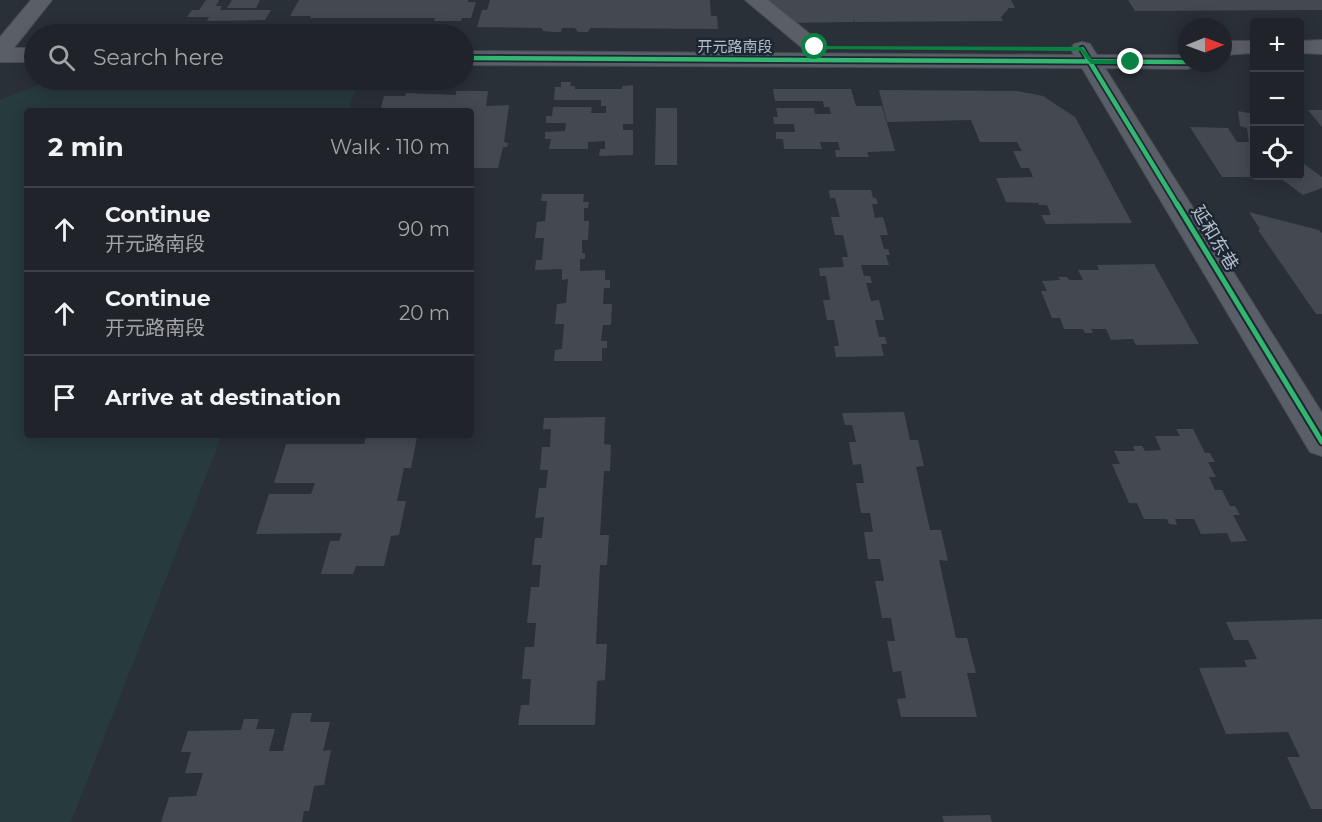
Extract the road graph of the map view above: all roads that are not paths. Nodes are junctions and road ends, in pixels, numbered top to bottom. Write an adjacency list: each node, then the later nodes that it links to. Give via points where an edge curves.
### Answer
1 (22, 0): 5 (street)
2 (42, 0): 5 (street)
3 (755, 0): 7 (street)
4 (24, 43): 5 (street)
5 (2, 44): 13 (street)
6 (474, 45): 7 (street, 开元路南段)
7 (815, 47): 14 (street, 开元路南段)
8 (1250, 47): 11 (street)
9 (1304, 47): 10 (street)
10 (1322, 47)
11 (1232, 48)
12 (1178, 49): 14 (street, 开元路南段)
13 (24, 52)
14 (1086, 56): 15 (street, 开元路南段); 16 (street, 开元路南段); 21 (street, 延和东巷)
15 (474, 58)
16 (1178, 61)
17 (1232, 62): 18 (street)
18 (1250, 62)
19 (1304, 62): 20 (street)
20 (1322, 62)
21 (1322, 442)

